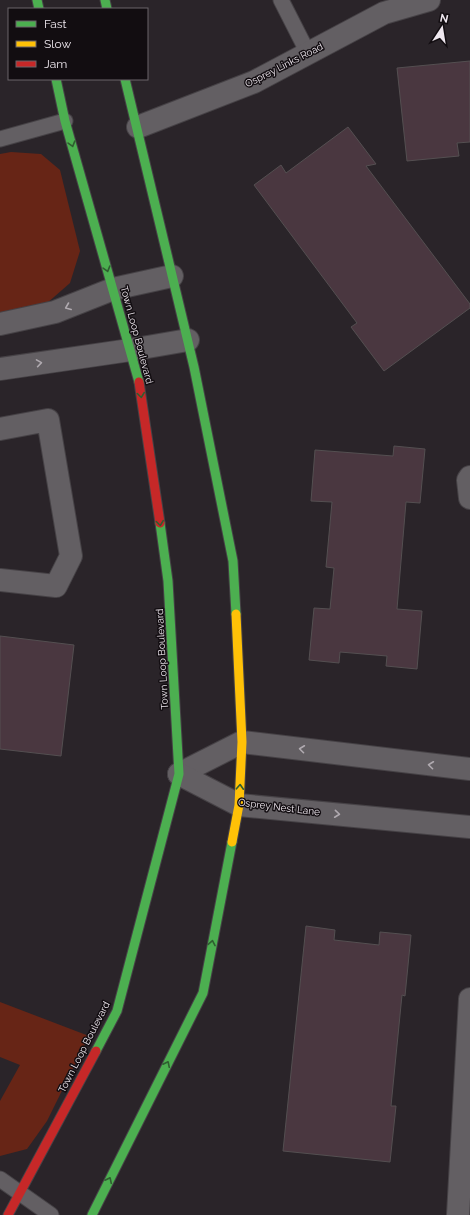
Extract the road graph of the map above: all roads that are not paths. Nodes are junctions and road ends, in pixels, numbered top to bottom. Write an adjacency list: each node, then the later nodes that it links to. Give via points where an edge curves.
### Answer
1 (281, 0): 3 (lane)
2 (429, 0): 3 (street, Osprey Links Road, via 384,13)
3 (308, 53): 7 (street, Osprey Links Road, via 254,82)
4 (56, 80): 6 (street, Town Loop Boulevard)
5 (125, 80): 7 (street)
6 (65, 121): 8 (lane); 10 (street, Town Loop Boulevard, one-way to 10)
7 (138, 127): 9 (street)
8 (0, 139)
9 (172, 276): 10 (street); 12 (street)
10 (113, 290): 11 (street, one-way to 11, via 55,312); 13 (street, Town Loop Boulevard)
11 (0, 324)
12 (188, 340): 13 (street); 19 (street, via 232,561)
13 (130, 350): 14 (street, one-way to 13); 21 (street, Town Loop Boulevard, one-way to 21, via 140,385 168,581)
14 (0, 369)
15 (0, 429): 18 (street, via 48,420 71,556 56,586)
16 (470, 477): 17 (street)
17 (470, 498)
18 (0, 580)
19 (242, 742): 20 (street, one-way to 19); 21 (street); 22 (street, one-way to 19)
20 (470, 769)
21 (179, 774): 22 (street, Osprey Nest Lane); 26 (street, Town Loop Boulevard, via 117,1011)
22 (239, 805): 23 (street, Osprey Nest Lane, one-way to 23); 29 (street, one-way to 22, via 202,993)
23 (470, 827)
24 (470, 999): 30 (street)
25 (0, 1179): 26 (lane)
26 (20, 1193): 27 (street, Town Loop Boulevard); 28 (lane)
27 (8, 1215)
28 (51, 1215)
29 (92, 1215)
30 (458, 1215)

